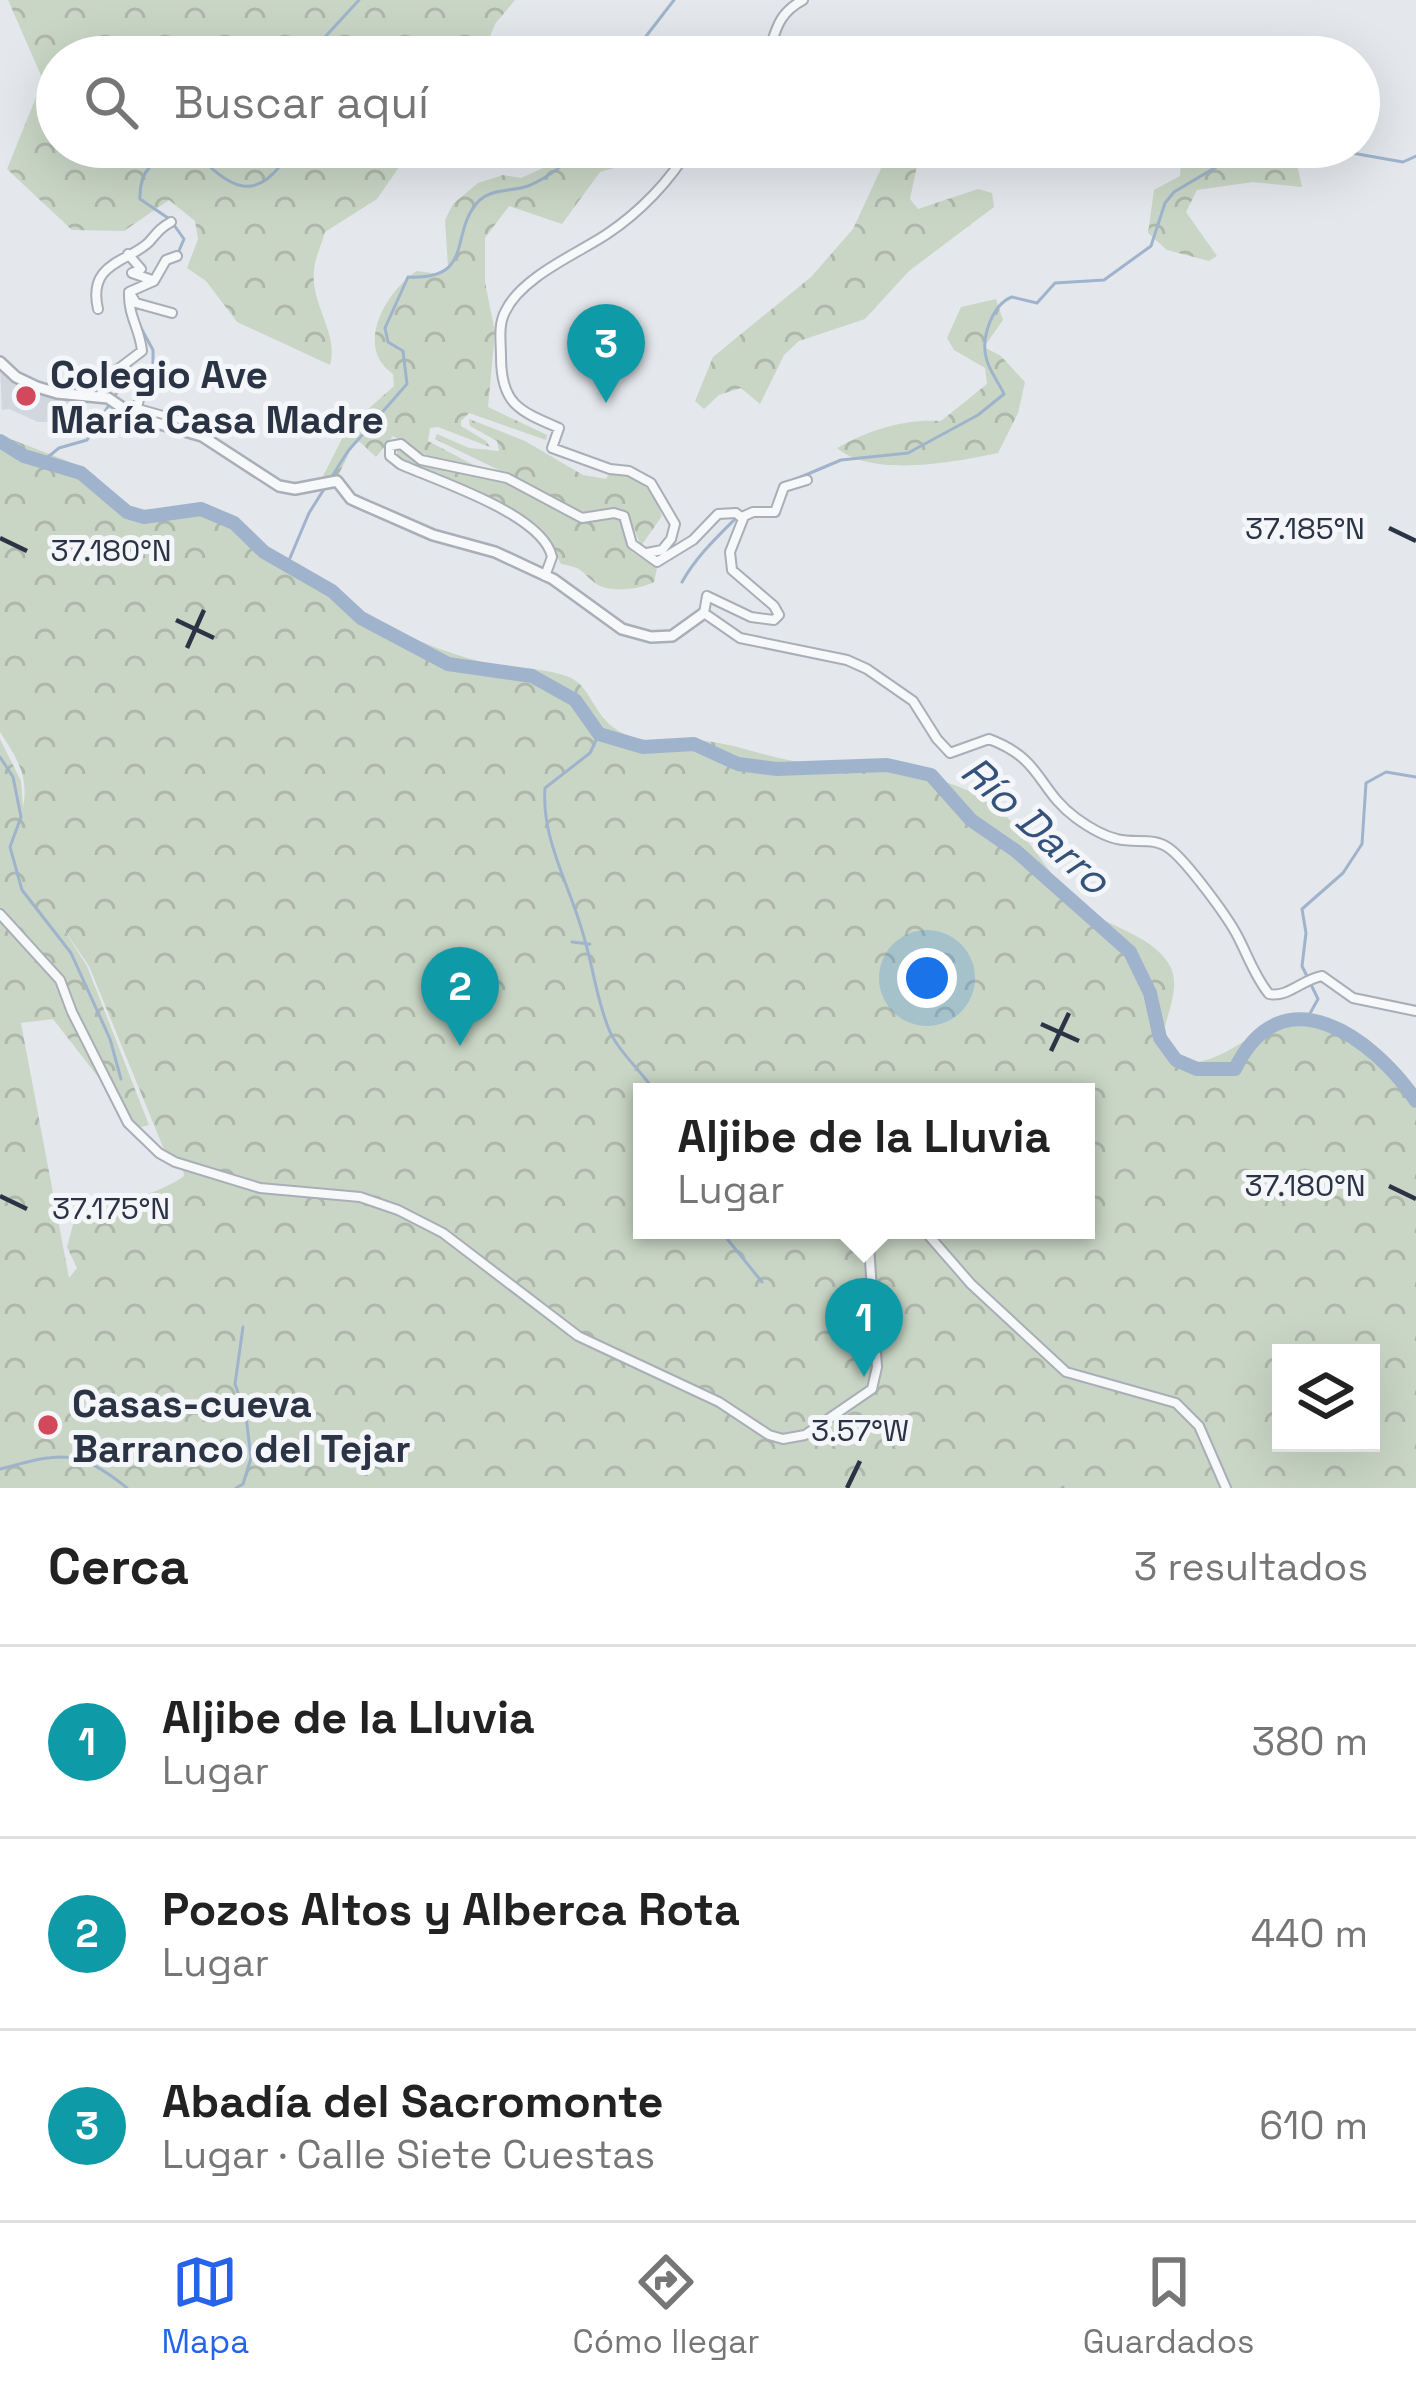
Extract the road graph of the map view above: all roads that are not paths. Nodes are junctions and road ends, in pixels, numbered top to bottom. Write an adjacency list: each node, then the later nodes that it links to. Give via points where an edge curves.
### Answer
1 (803, 0): 2 (street)
2 (771, 36)
3 (675, 168): 17 (street, via 624,222 559,259 512,301 501,324 501,380 513,404 559,428 552,448 640,476 656,489 675,532 662,550)
4 (171, 222): 5 (street)
5 (128, 254): 7 (street, via 141,269 132,272); 9 (street, via 105,270)
6 (177, 256): 7 (street)
7 (154, 280): 8 (street)
8 (129, 292): 10 (street, via 136,303); 12 (street, via 142,351 113,373)
9 (98, 309)
10 (172, 314)
11 (0, 362): 12 (street, via 37,387)
12 (104, 398): 13 (street)
13 (132, 415): 14 (street, via 141,395 138,408); 18 (street, via 202,436 280,486 332,481 351,499)
14 (206, 427)
15 (807, 480): 16 (street, via 784,487 775,512)
16 (742, 517): 17 (street, via 718,514 662,562); 19 (street, via 729,563 778,619 751,617 707,596)
17 (646, 553): 18 (street, via 632,544 624,516 582,518 507,478 390,446 392,459 486,498 543,538 552,557)
18 (545, 576): 19 (street, via 611,623 651,637 672,637)
19 (704, 613): 21 (street, via 751,641 867,669 917,706 950,752 988,739 1016,750 1077,819 1175,854 1233,927 1269,994 1317,976 1353,998)
20 (0, 914): 22 (street, via 55,972 128,1123 159,1153 260,1188 377,1202 425,1222 578,1336 783,1439 816,1429 872,1389)
21 (1416, 1011)
22 (869, 1239)
23 (932, 1239): 24 (street, via 1066,1372 1175,1403 1199,1426)
24 (1226, 1488)

